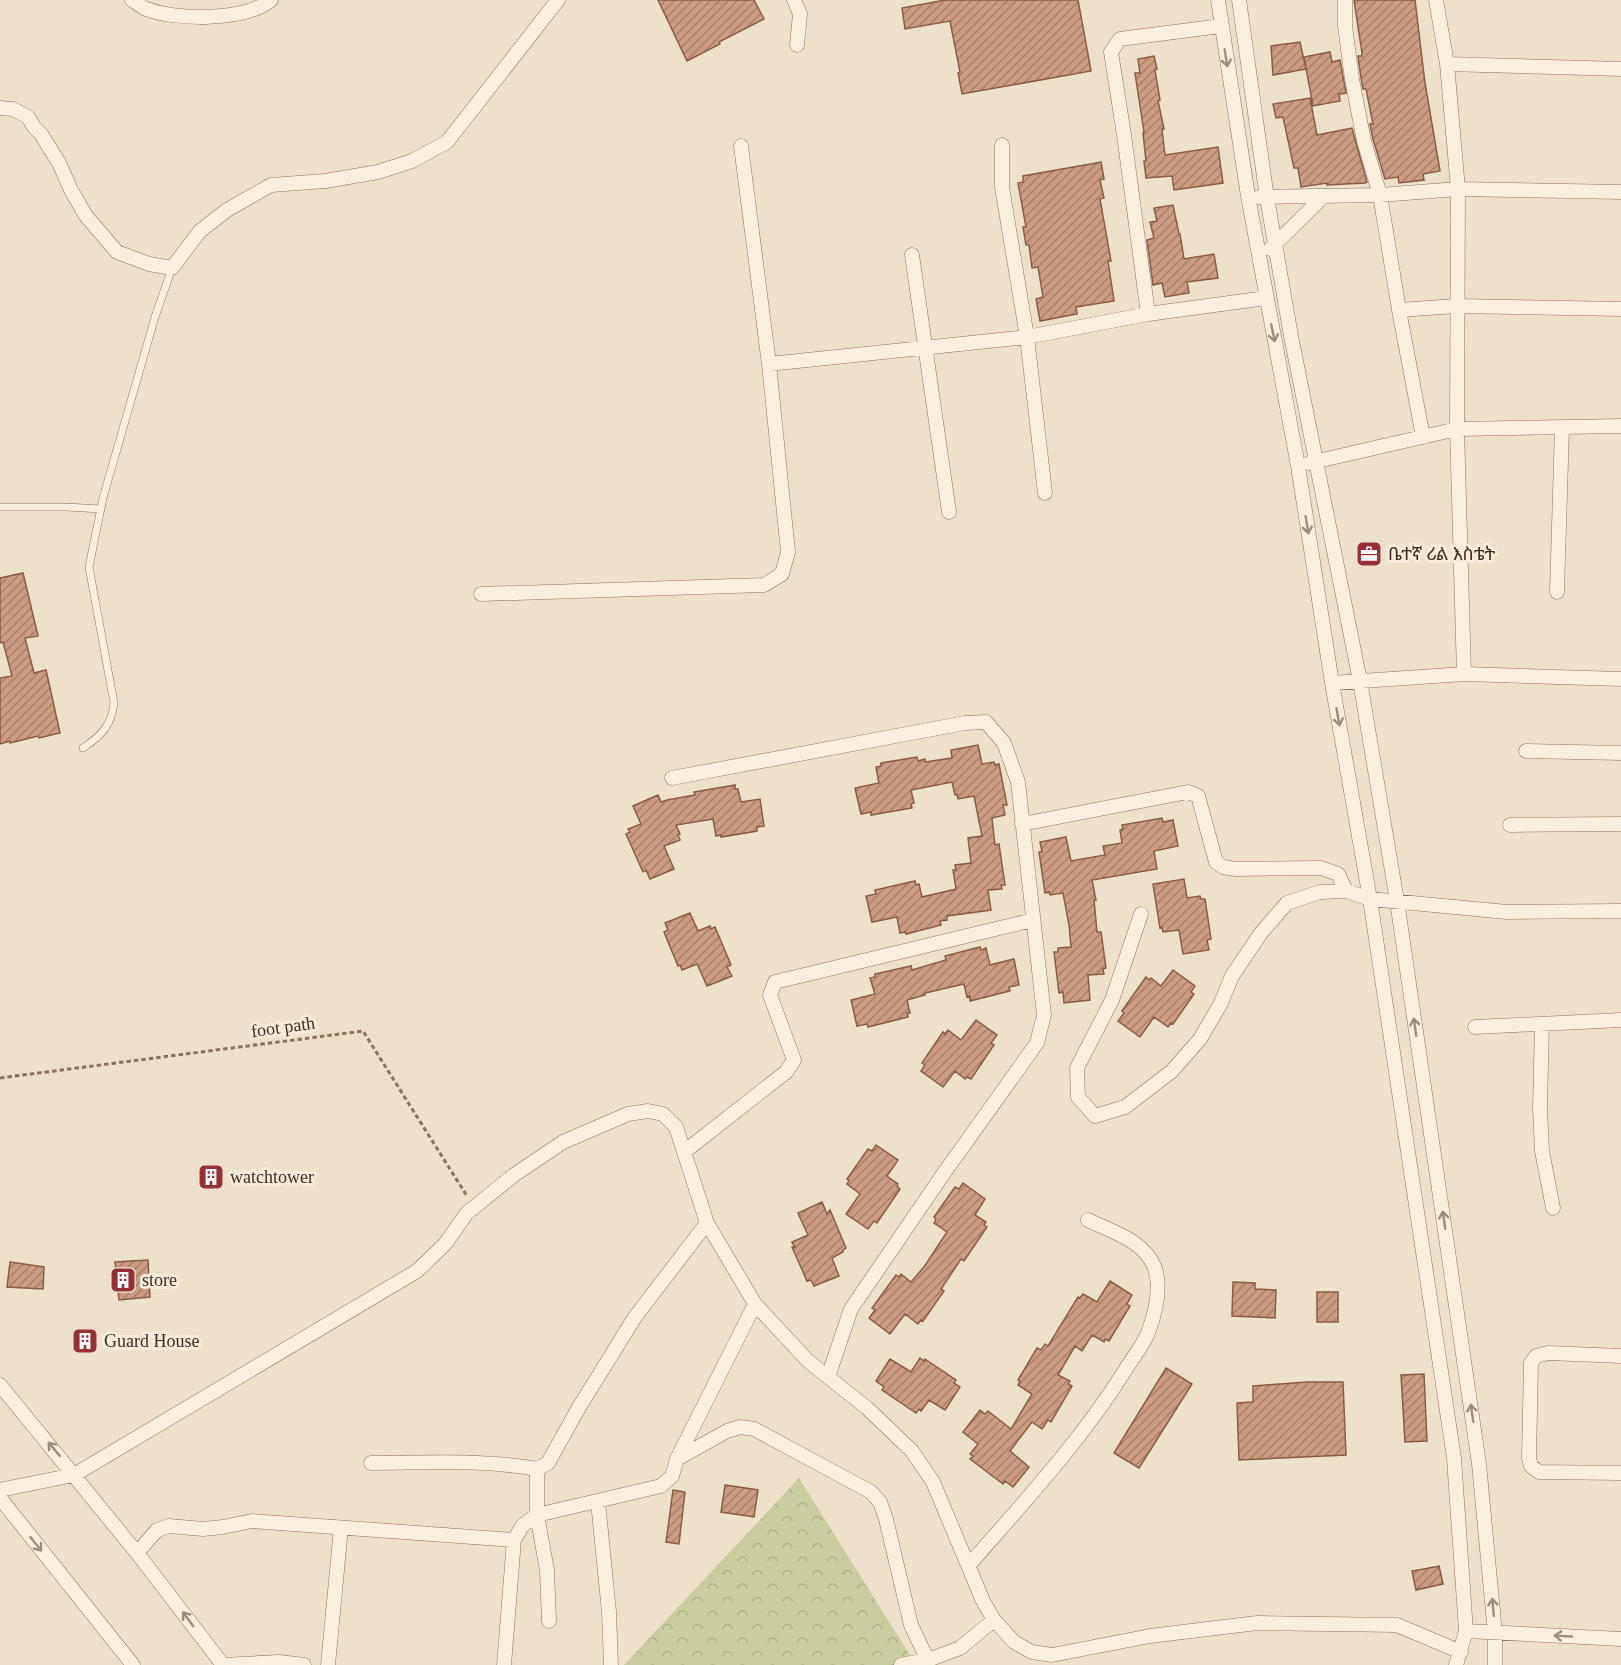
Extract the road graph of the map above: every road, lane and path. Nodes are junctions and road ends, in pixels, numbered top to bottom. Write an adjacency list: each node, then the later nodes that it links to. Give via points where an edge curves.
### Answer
1 (132, 0): 2 (street, via 144,8 193,17 248,12)
2 (271, 0)
3 (558, 0): 25 (street, via 447,142 412,161 378,172 271,185 200,231)
4 (794, 0): 10 (street, via 800,14)
5 (1218, 0): 9 (street)
6 (1239, 0): 21 (street)
7 (1345, 0): 18 (street, via 1352,79)
8 (1436, 0): 11 (street)
9 (1221, 26): 19 (street, one-way to 19); 30 (street, via 1120,39 1111,51)
10 (797, 45)
11 (1447, 64): 12 (street); 16 (street)
12 (1621, 69)
13 (0, 108): 25 (street, via 13,109 28,117 59,163 86,216 117,252)
14 (1002, 144): 31 (street, via 1002,187)
15 (741, 146): 33 (street)
16 (1458, 189): 17 (street); 18 (street); 27 (street)
17 (1621, 192)
18 (1380, 195): 20 (street); 29 (street)
19 (1248, 196): 21 (street); 24 (street)
20 (1324, 196): 21 (street); 22 (street)
21 (1267, 198): 22 (street)
22 (1275, 245): 24 (street); 38 (street)
23 (912, 255): 32 (street)
24 (1259, 258): 26 (street)
25 (172, 268): 42 (lane)
26 (1266, 298): 30 (street); 39 (street, one-way to 39)
27 (1456, 306): 28 (street); 29 (street); 36 (street)
28 (1621, 309)
29 (1399, 310): 37 (street)
30 (1148, 314): 31 (street)
31 (1027, 337): 32 (street); 40 (street)
32 (924, 348): 33 (street); 43 (street)
33 (769, 364): 45 (street, via 788,552 782,574 764,585)
34 (1621, 426): 35 (street)
35 (1562, 428): 36 (street); 44 (street)
36 (1457, 429): 37 (street); 46 (street)
37 (1423, 437): 38 (street)
38 (1316, 462): 39 (street); 48 (street)
39 (1298, 466): 49 (street, one-way to 49)
40 (1045, 493)
41 (0, 507): 42 (lane)
42 (101, 509): 50 (lane, via 89,567 114,703 113,717 95,740)
43 (949, 512)
44 (1557, 592)
45 (481, 594)
46 (1464, 674): 47 (street); 48 (street)
47 (1621, 679)
48 (1360, 681): 49 (street); 59 (street)
49 (1332, 683): 58 (street, one-way to 58)
50 (83, 748)
51 (1526, 752): 52 (street)
52 (1621, 753)
53 (672, 778): 54 (street, via 965,723 986,723 1004,743 1018,782)
54 (1022, 824): 57 (street, via 1188,792 1198,796 1216,862 1223,867 1321,868 1338,874); 62 (street)
55 (1621, 824): 56 (street)
56 (1510, 825)
57 (1346, 891): 58 (street); 61 (street, via 1320,892 1287,903 1232,976 1200,1039 1172,1071 1125,1107 1095,1116 1078,1097 1077,1068 1112,1000)
58 (1370, 899): 59 (street); 91 (street, via 1454,1458)
59 (1397, 902): 60 (street, via 1507,912); 92 (street, one-way to 59, via 1479,1464)
60 (1621, 912)
61 (1141, 914)
62 (1033, 920): 67 (street, via 775,982 770,995 794,1060 786,1072); 74 (street, via 1044,1015 1037,1043 851,1309)
63 (1621, 1020): 64 (street)
64 (1542, 1024): 65 (street); 69 (street, via 1542,1151)
65 (1475, 1027)
66 (0, 1078): 68 (path, foot path, via 363,1030)
67 (684, 1152): 68 (street, via 676,1127 663,1114 628,1114 563,1142); 71 (street)
68 (475, 1207): 80 (street, via 446,1244 417,1271)
69 (1553, 1208)
70 (1088, 1220): 88 (street, via 1139,1245 1154,1266 1156,1305 1147,1335 1105,1402)
71 (707, 1223): 72 (street); 78 (street, via 635,1317 548,1463)
72 (755, 1304): 74 (street, via 808,1362); 76 (street)
73 (1621, 1356): 79 (street, via 1536,1356 1531,1363 1529,1458 1531,1466 1539,1472)
74 (828, 1377): 88 (street, via 912,1450 933,1482)
75 (0, 1385): 80 (street, one-way to 75)
76 (677, 1459): 83 (street, via 672,1476 661,1486); 96 (street, via 728,1431 740,1427 754,1429 871,1492 880,1502 886,1519 911,1625)
77 (371, 1463): 78 (street, via 486,1463)
78 (537, 1469): 84 (street)
79 (1621, 1473)
80 (75, 1474): 81 (street); 87 (street)
81 (0, 1490)
82 (0, 1498): 97 (street, one-way to 97)
83 (597, 1502): 84 (street); 102 (street)
84 (537, 1515): 86 (street, via 523,1525); 90 (street, via 547,1570)
85 (341, 1528): 86 (street); 87 (street, via 252,1521 202,1529 169,1526 157,1530); 100 (street)
86 (514, 1540): 101 (street)
87 (137, 1552): 98 (street, one-way to 87)
88 (969, 1565): 89 (street)
89 (994, 1620): 95 (street, via 1014,1642); 96 (street, via 960,1648)
90 (549, 1621)
91 (1466, 1631): 92 (street); 94 (street)
92 (1495, 1633): 93 (street, one-way to 92); 104 (street)
93 (1621, 1639)
94 (1458, 1658): 95 (street, via 1397,1625 1257,1623 1150,1636)
95 (1052, 1660)
96 (929, 1663): 103 (street)
97 (133, 1665)
98 (223, 1665): 99 (street)
99 (304, 1665)
100 (328, 1665)
101 (504, 1665)
102 (611, 1665)
103 (901, 1665)
104 (1495, 1665)

